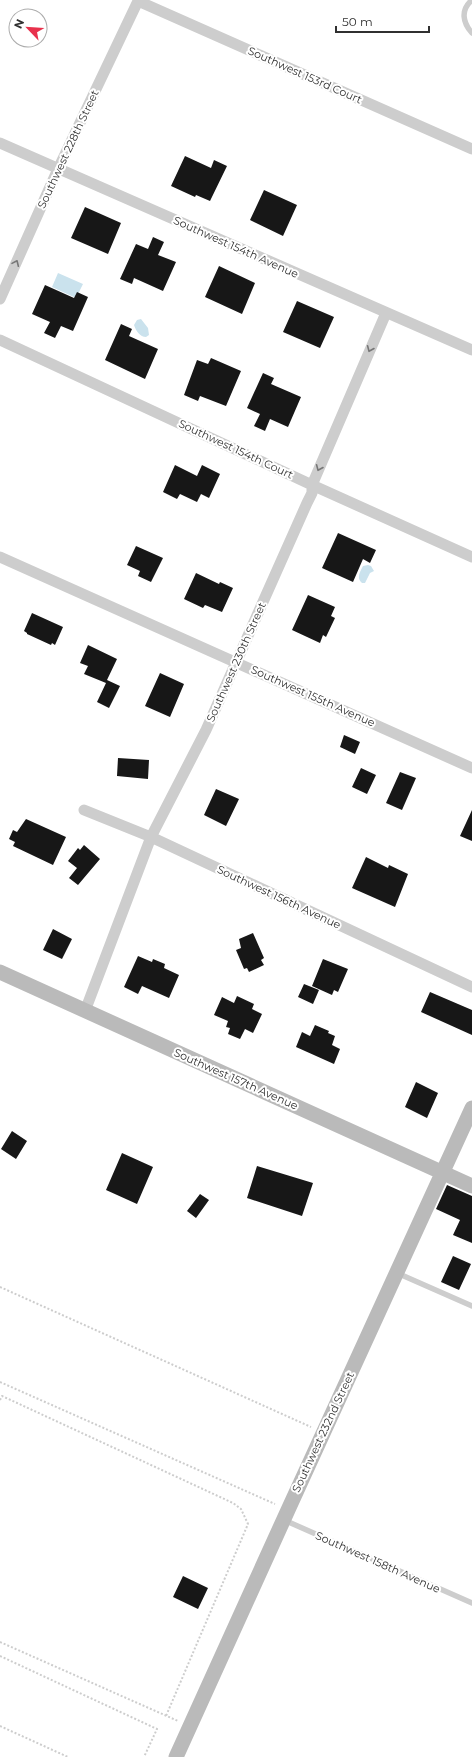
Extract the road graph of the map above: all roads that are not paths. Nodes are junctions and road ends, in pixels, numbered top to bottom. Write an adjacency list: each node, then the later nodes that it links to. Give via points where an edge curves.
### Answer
1 (138, 0): 5 (street, Southwest 153rd Court); 6 (street, Southwest 228th Street)
2 (472, 0): 3 (lane, via 464,14 464,23)
3 (472, 33)
4 (0, 143): 6 (street, Southwest 154th Avenue)
5 (472, 149)
6 (58, 169): 7 (street, Southwest 228th Street, one-way to 6); 8 (street, Southwest 154th Avenue)
7 (0, 299)
8 (386, 313): 10 (street, Southwest 154th Avenue); 11 (street, Southwest 230th Street, one-way to 11)
9 (0, 340): 11 (street, Southwest 154th Court)
10 (472, 350)
11 (312, 485): 13 (street, Southwest 154th Court); 14 (street, Southwest 230th Street, via 312,492)
12 (0, 557): 14 (street, Southwest 155th Avenue)
13 (472, 557)
14 (236, 662): 15 (street, Southwest 155th Avenue); 17 (street, Southwest 230th Street, via 206,730)
15 (472, 768)
16 (84, 810): 17 (street, Southwest 156th Avenue)
17 (151, 837): 19 (street, Southwest 156th Avenue); 20 (street, Southwest 230th Street)
18 (0, 972): 20 (street, Southwest 157th Avenue)
19 (472, 987)
20 (85, 1011): 22 (street, Southwest 157th Avenue)
21 (472, 1108): 22 (street, Southwest 232nd Street)
22 (443, 1173): 23 (street, Southwest 157th Avenue); 24 (street, Southwest 232nd Street)
23 (472, 1186)
24 (397, 1273): 25 (lane); 26 (street, Southwest 232nd Street)
25 (472, 1306)
26 (285, 1515): 27 (lane, Southwest 158th Avenue); 28 (street, Southwest 232nd Street)
27 (472, 1603)
28 (176, 1757)

